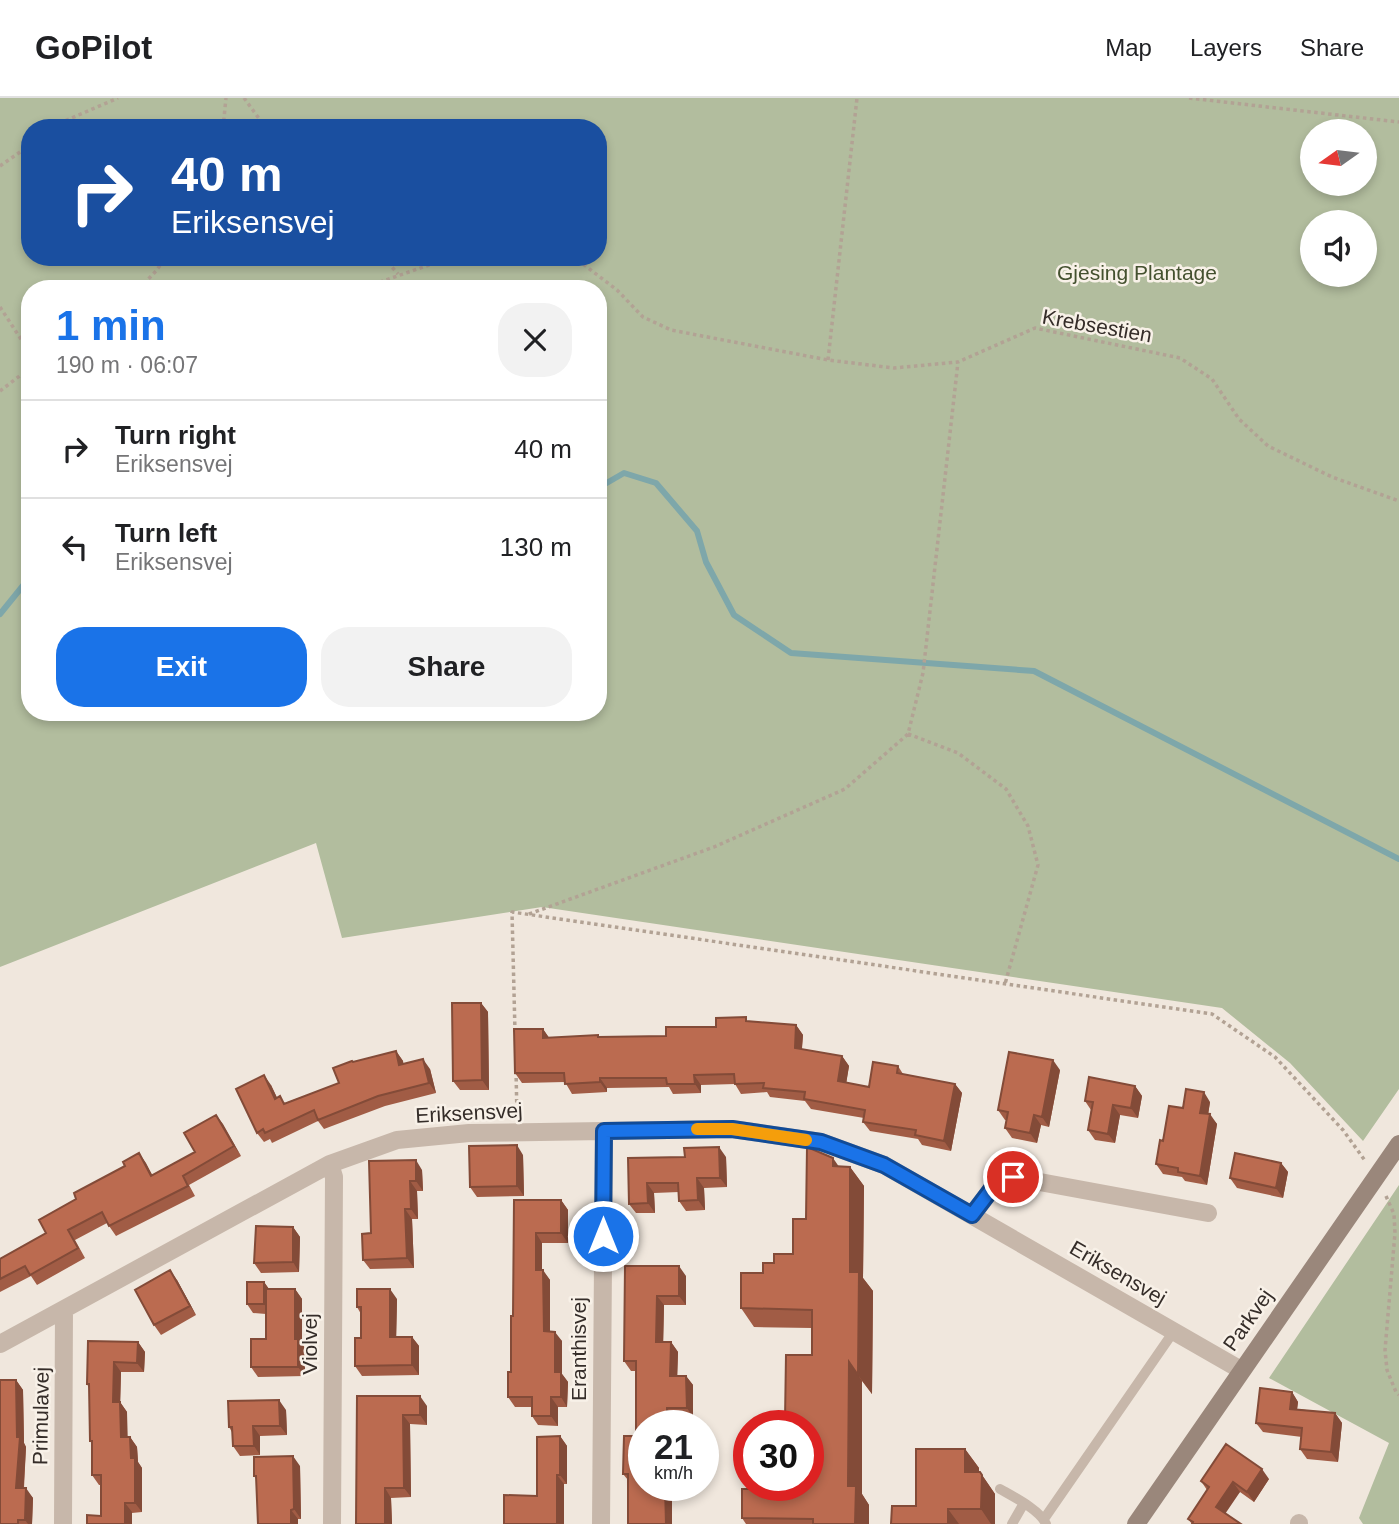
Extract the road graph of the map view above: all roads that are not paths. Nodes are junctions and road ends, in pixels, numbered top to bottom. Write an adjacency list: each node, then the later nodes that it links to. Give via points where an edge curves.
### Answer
1 (604, 1131): 3 (street, Eriksensvej, via 469,1133 397,1140); 5 (street, Eriksensvej, via 732,1129 821,1142 884,1165); 15 (street, Eranthisvej)
2 (1399, 1144): 9 (street, Parkvej)
3 (330, 1164): 6 (street, Eriksensvej); 14 (street, Violvej, via 334,1177)
4 (1208, 1213): 5 (street, via 1013,1177 997,1182)
5 (972, 1215): 7 (street, Eriksensvej)
6 (64, 1309): 8 (street, Eriksensvej); 13 (street, Primulavej)
7 (1174, 1331): 9 (street, Eriksensvej); 12 (lane)
8 (0, 1344)
9 (1241, 1370): 17 (street, Parkvej)
10 (1000, 1489): 11 (lane)
11 (1024, 1503): 12 (lane); 16 (lane)
12 (1045, 1522)
13 (62, 1524)
14 (332, 1524)
15 (601, 1524)
16 (1012, 1524)
17 (1136, 1524)

